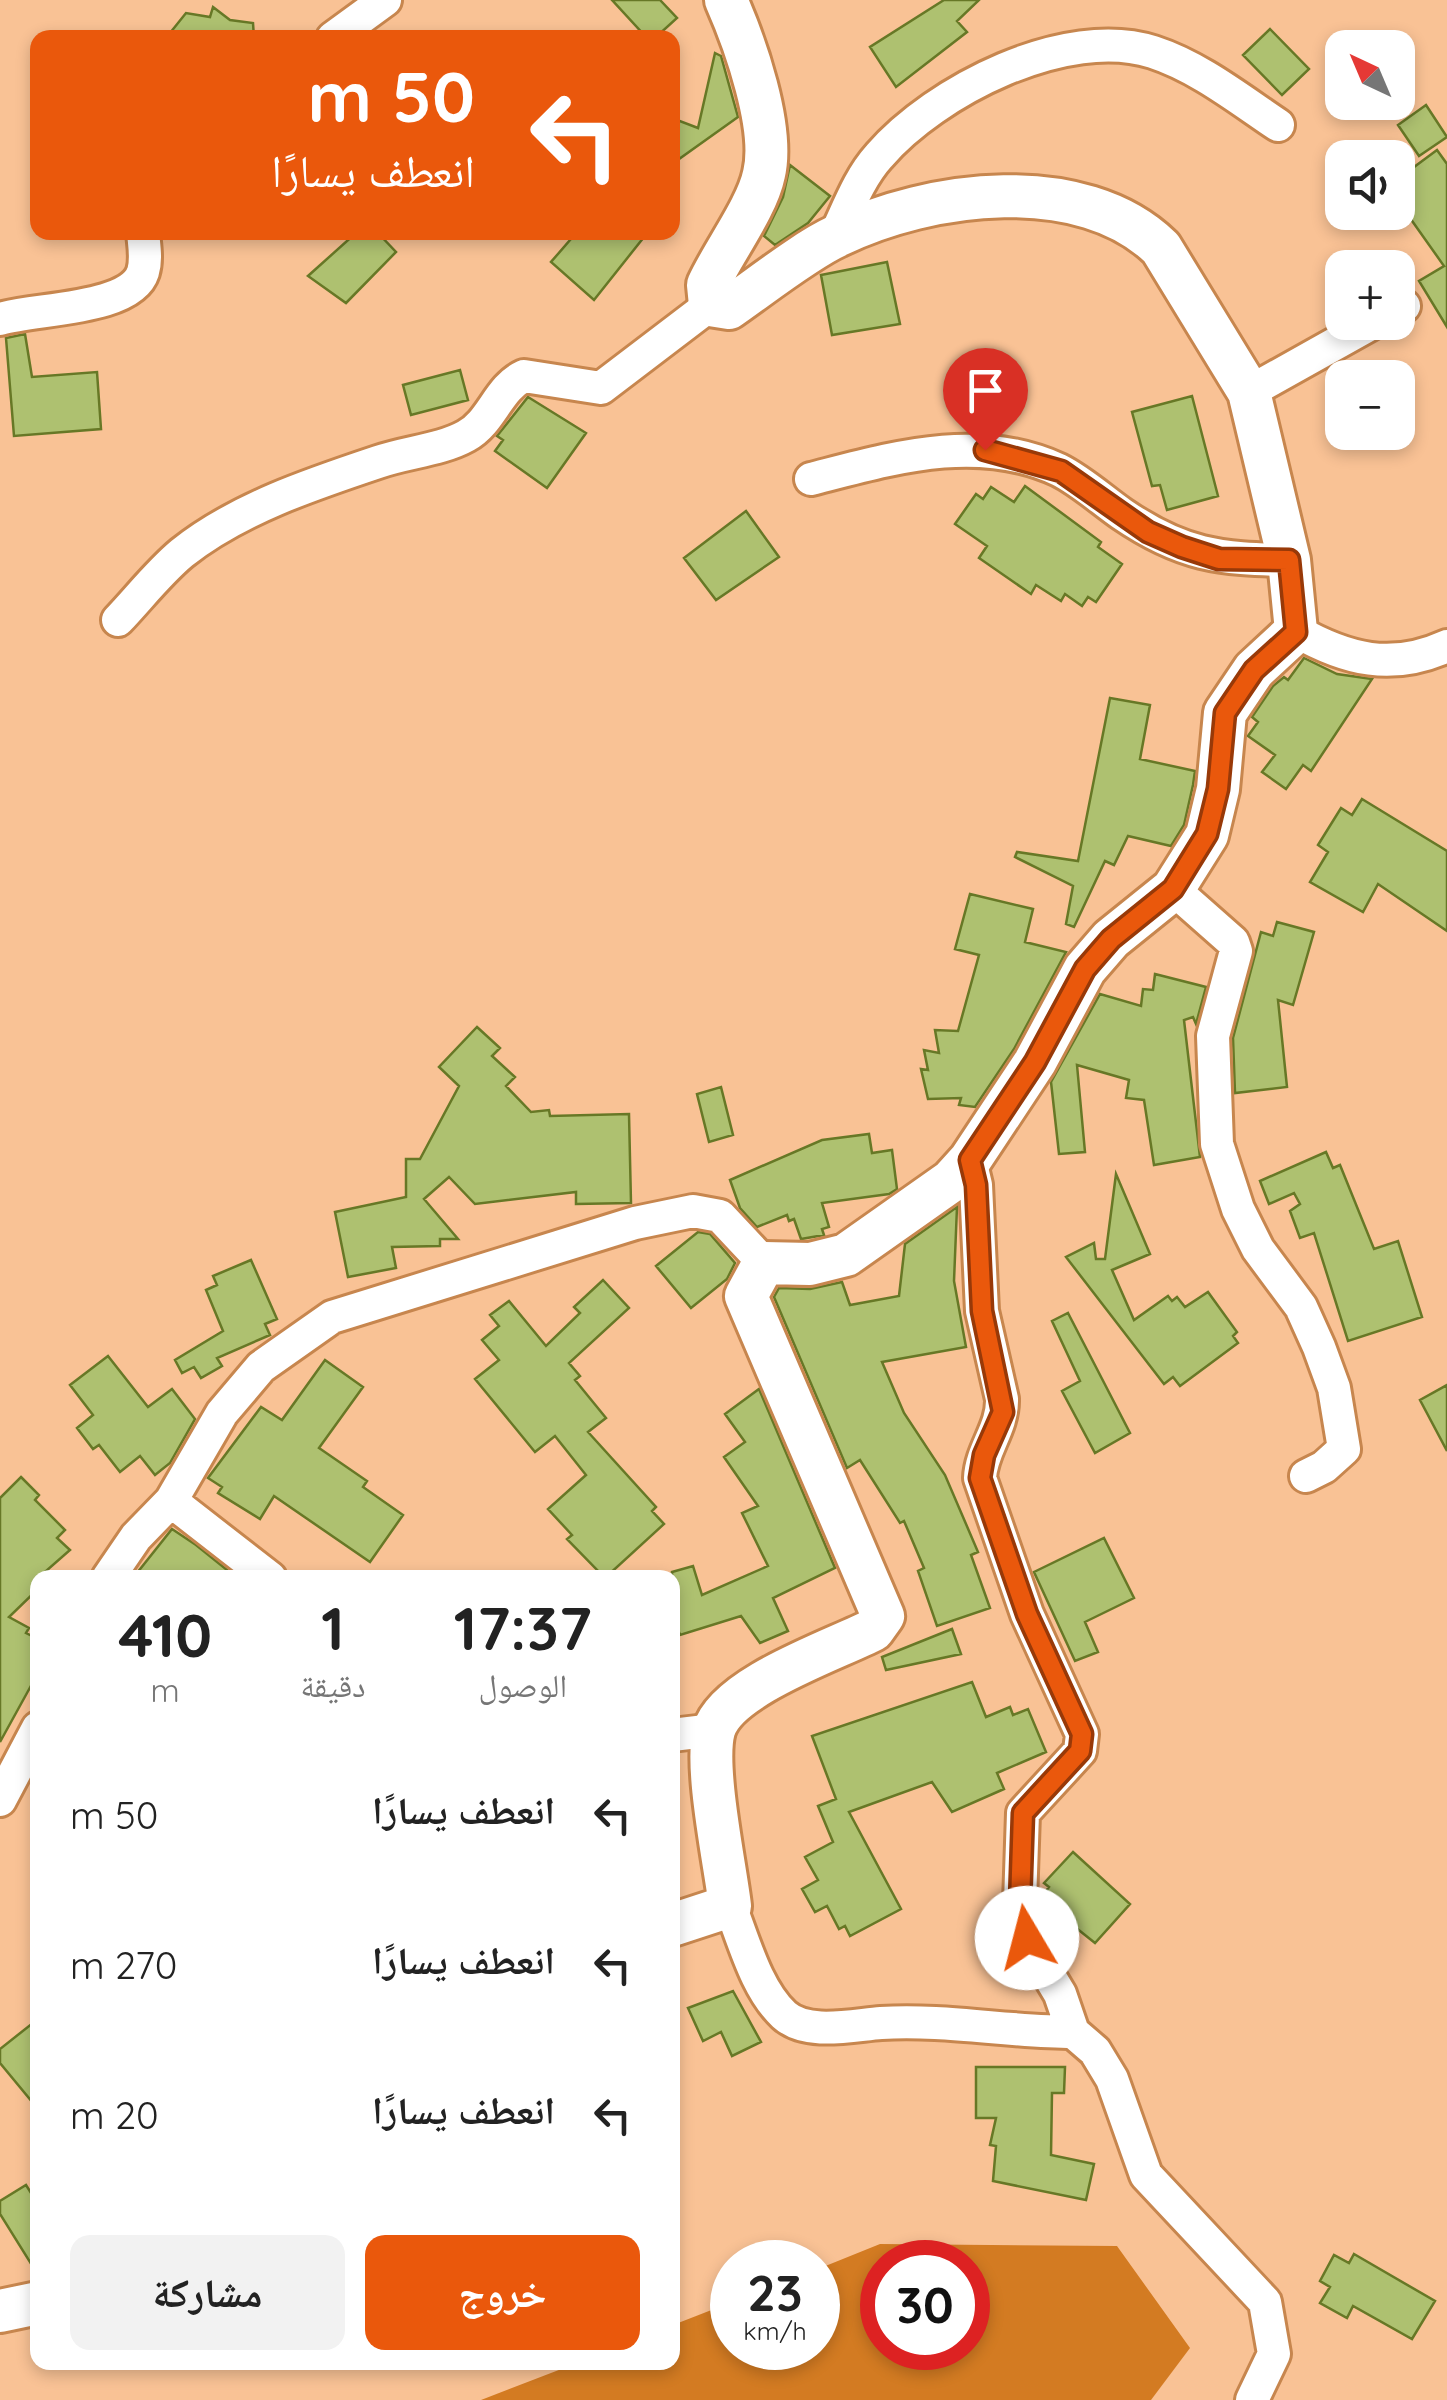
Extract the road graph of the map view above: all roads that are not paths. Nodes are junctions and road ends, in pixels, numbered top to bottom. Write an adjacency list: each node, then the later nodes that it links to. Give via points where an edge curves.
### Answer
1 (385, 0): 3 (street)
2 (726, 0): 7 (street, via 767,147 764,176 708,286)
3 (344, 30)
4 (1278, 125): 5 (street, via 1197,71 1152,52 1111,46 1045,55 985,78 905,130 875,160)
5 (835, 236): 7 (street, via 729,308); 10 (street, via 938,202 984,195 1114,214 1162,248)
6 (143, 240): 8 (street, via 145,266 127,292 99,303)
7 (710, 305): 13 (street, via 601,388 524,376 464,438 279,499 212,533)
8 (0, 318)
9 (1342, 340): 10 (street)
10 (1249, 392): 12 (street)
11 (811, 479): 12 (street, via 941,450 985,450 1061,471 1148,532 1182,547 1219,559)
12 (1289, 560): 14 (street)
13 (118, 620)
14 (1296, 632): 15 (street, via 1372,663 1422,657); 16 (street, via 1254,670 1225,713 1207,834)
15 (1447, 646)
16 (1173, 889): 17 (street, via 1085,969 1035,1062); 19 (street, via 1236,952 1213,1036 1217,1144 1258,1249 1301,1306 1340,1412 1344,1449)
17 (970, 1160): 18 (street, via 951,1181 846,1255 810,1264); 29 (street, via 982,1311 1003,1412 980,1478 1027,1614 1082,1734 1080,1751 1023,1813 1020,1903 1027,1938 1060,1994)
18 (764, 1263): 20 (street, via 720,1216 693,1212 634,1223 332,1317 262,1367 222,1414); 23 (street, via 746,1296 884,1616 874,1630 757,1685 728,1707)
19 (1306, 1476)
20 (170, 1501): 21 (street); 22 (street)
21 (113, 1570)
22 (260, 1570)
23 (714, 1730): 24 (street); 27 (street)
24 (680, 1734)
25 (30, 1743): 26 (street)
26 (0, 1800)
27 (730, 1906): 28 (street); 29 (street, via 757,1974 778,2008 797,2022)
28 (680, 1922)
29 (1072, 2032): 32 (street, via 1095,2051 1112,2079 1146,2175 1265,2302 1274,2354)
30 (30, 2304): 31 (street)
31 (0, 2311)
32 (1252, 2400)

